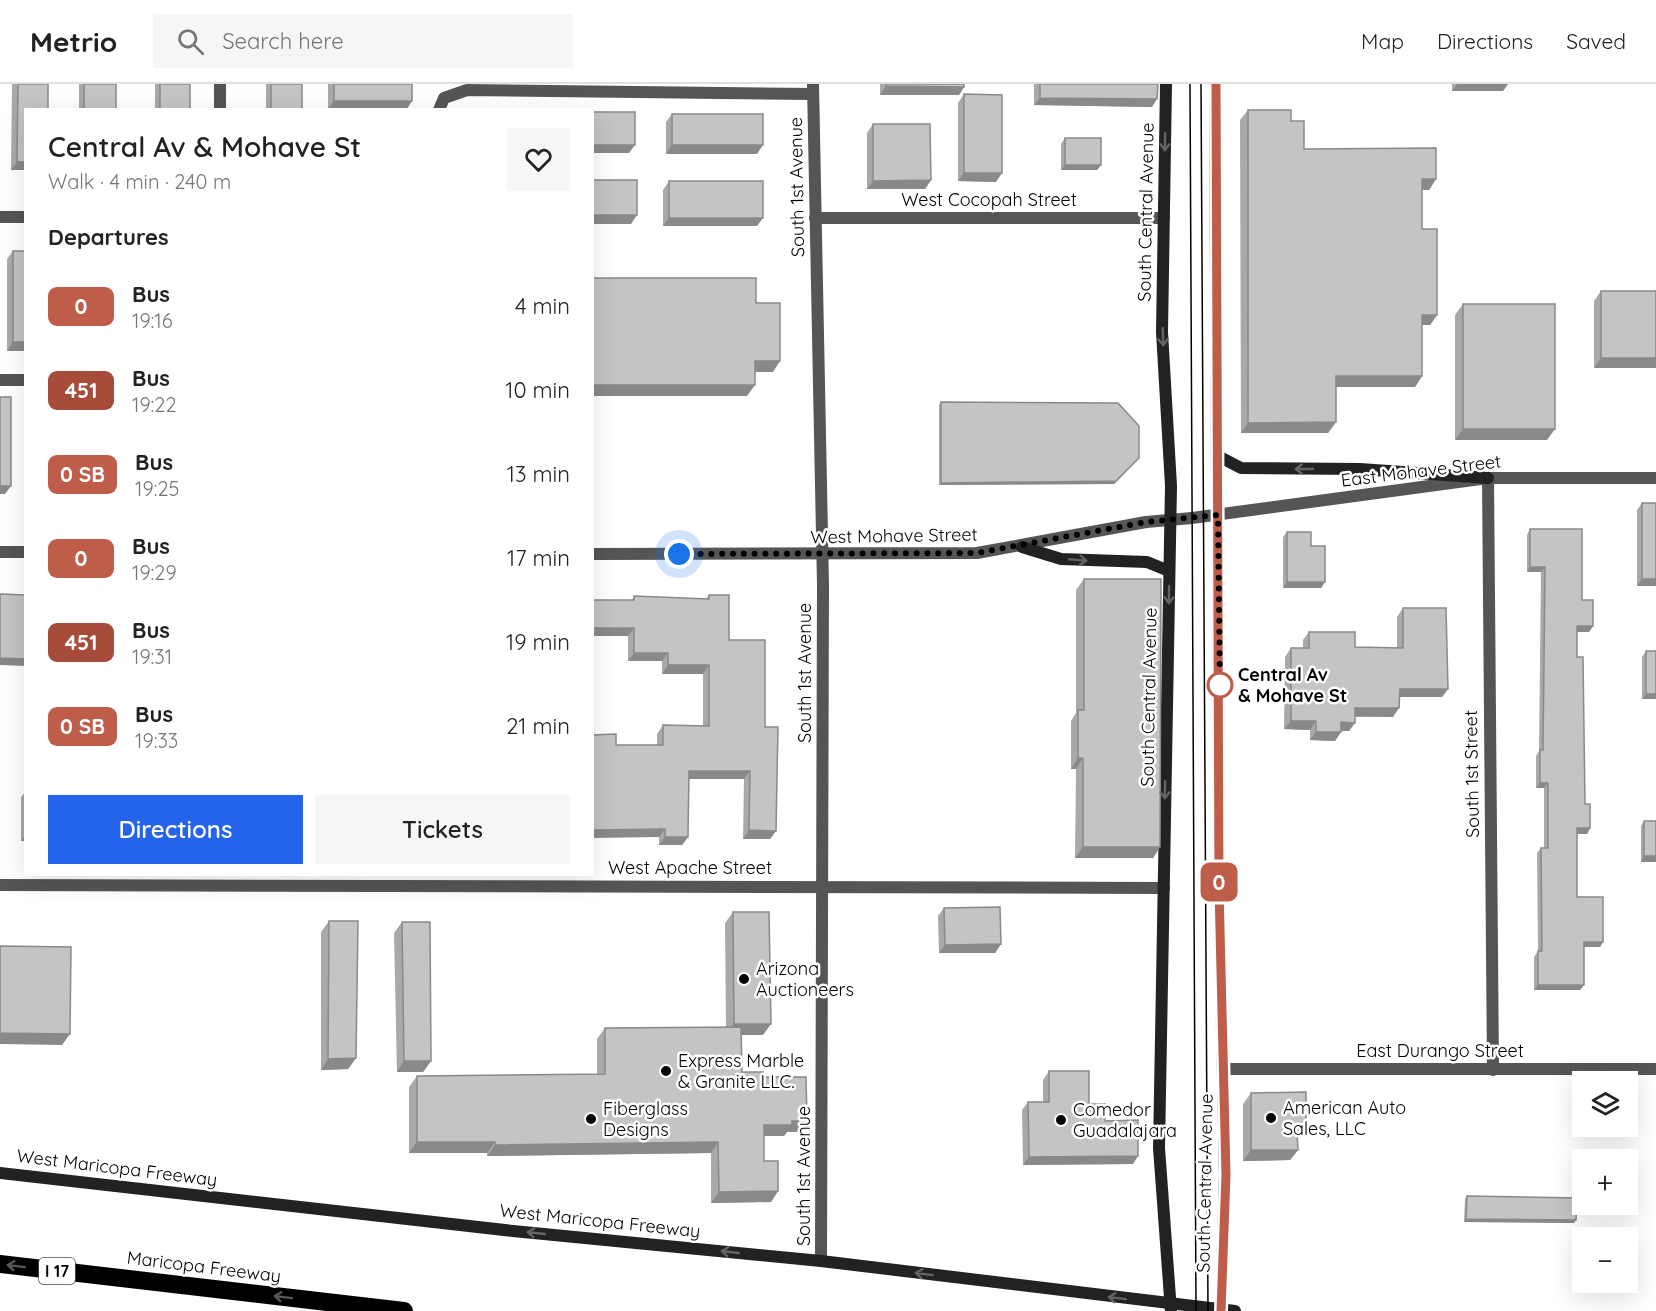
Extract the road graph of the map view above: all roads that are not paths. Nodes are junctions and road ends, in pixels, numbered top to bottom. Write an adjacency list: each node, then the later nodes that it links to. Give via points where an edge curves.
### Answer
1 (220, 84): 5 (street)
2 (1166, 84): 10 (main road, South Central Avenue, one-way to 10)
3 (1215, 84): 13 (main road, South Central Avenue)
4 (813, 89): 6 (street, via 467,90 444,98); 9 (street, South 1st Avenue)
5 (220, 108)
6 (440, 108)
7 (0, 217): 8 (street)
8 (24, 217)
9 (814, 218): 10 (street, West Cocopah Street); 23 (street, South 1st Avenue)
10 (1164, 218): 18 (main road, South Central Avenue, one-way to 18, via 1162,332 1171,486)
11 (0, 380): 12 (street)
12 (24, 380)
13 (1218, 456): 14 (main road, one-way to 13, via 1360,469 1241,468); 16 (main road, South Central Avenue)
14 (1488, 478): 15 (street, East Mohave Street); 16 (street, East Mohave Street); 30 (street, South 1st Street)
15 (1656, 478)
16 (1218, 515): 17 (street, East Mohave Street); 29 (main road, South Central Avenue, via 1219,888)
17 (1192, 518): 18 (street, West Mohave Street)
18 (1169, 520): 19 (street, West Mohave Street); 24 (main road, South Central Avenue)
19 (1022, 547): 23 (street, West Mohave Street, via 977,553); 24 (main road, one-way to 24, via 1061,559 1147,562)
20 (0, 552): 21 (street)
21 (24, 552)
22 (594, 554): 23 (street, West Mohave Street)
23 (822, 555): 27 (street, South 1st Avenue)
24 (1169, 572): 28 (main road, South Central Avenue, one-way to 28)
25 (225, 880): 26 (street, West Apache Street); 27 (street, West Apache Street)
26 (0, 885)
27 (824, 886): 28 (street, West Apache Street); 33 (street, South 1st Avenue)
28 (1164, 888): 35 (main road, South Central Avenue, via 1159,1148)
29 (1224, 1069): 30 (street, East Durango Street); 36 (main road, South Central Avenue, via 1226,1175)
30 (1493, 1070): 31 (street, East Durango Street)
31 (1656, 1070)
32 (0, 1173): 33 (main road, West Maricopa Freeway, one-way to 32)
33 (821, 1261): 35 (main road, West Maricopa Freeway, one-way to 33)
34 (0, 1264): 37 (highway, Maricopa Freeway / I 17, one-way to 34)
35 (1171, 1308): 36 (main road, West Maricopa Freeway)
36 (1221, 1310): 38 (main road, West Maricopa Freeway)
37 (404, 1311)
38 (1235, 1311)

